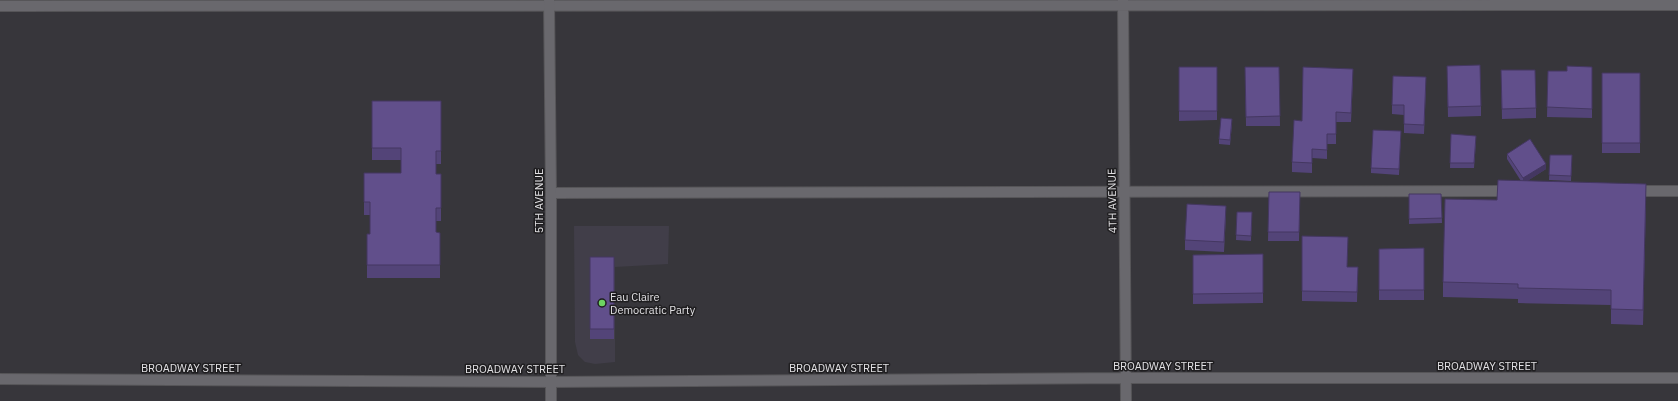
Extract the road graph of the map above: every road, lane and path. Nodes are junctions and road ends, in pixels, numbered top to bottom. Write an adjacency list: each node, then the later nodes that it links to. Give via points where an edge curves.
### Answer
1 (369, 2): 2 (street); 6 (street)
2 (549, 2): 3 (street); 11 (street, 5TH AVENUE)
3 (1123, 2): 4 (street); 10 (street, 4TH AVENUE)
4 (1339, 3): 5 (street)
5 (1678, 5)
6 (0, 6)
7 (1520, 191): 10 (street)
8 (1622, 191): 9 (street)
9 (1678, 191)
10 (1124, 192): 11 (street); 12 (street, 4TH AVENUE)
11 (552, 193): 15 (street, 5TH AVENUE)
12 (1126, 378): 13 (street, BROADWAY STREET); 15 (street, BROADWAY STREET); 17 (street, 4TH AVENUE)
13 (1678, 378)
14 (0, 379): 15 (street, BROADWAY STREET)
15 (551, 382): 16 (street, 5TH AVENUE)
16 (551, 401)
17 (1126, 401)

